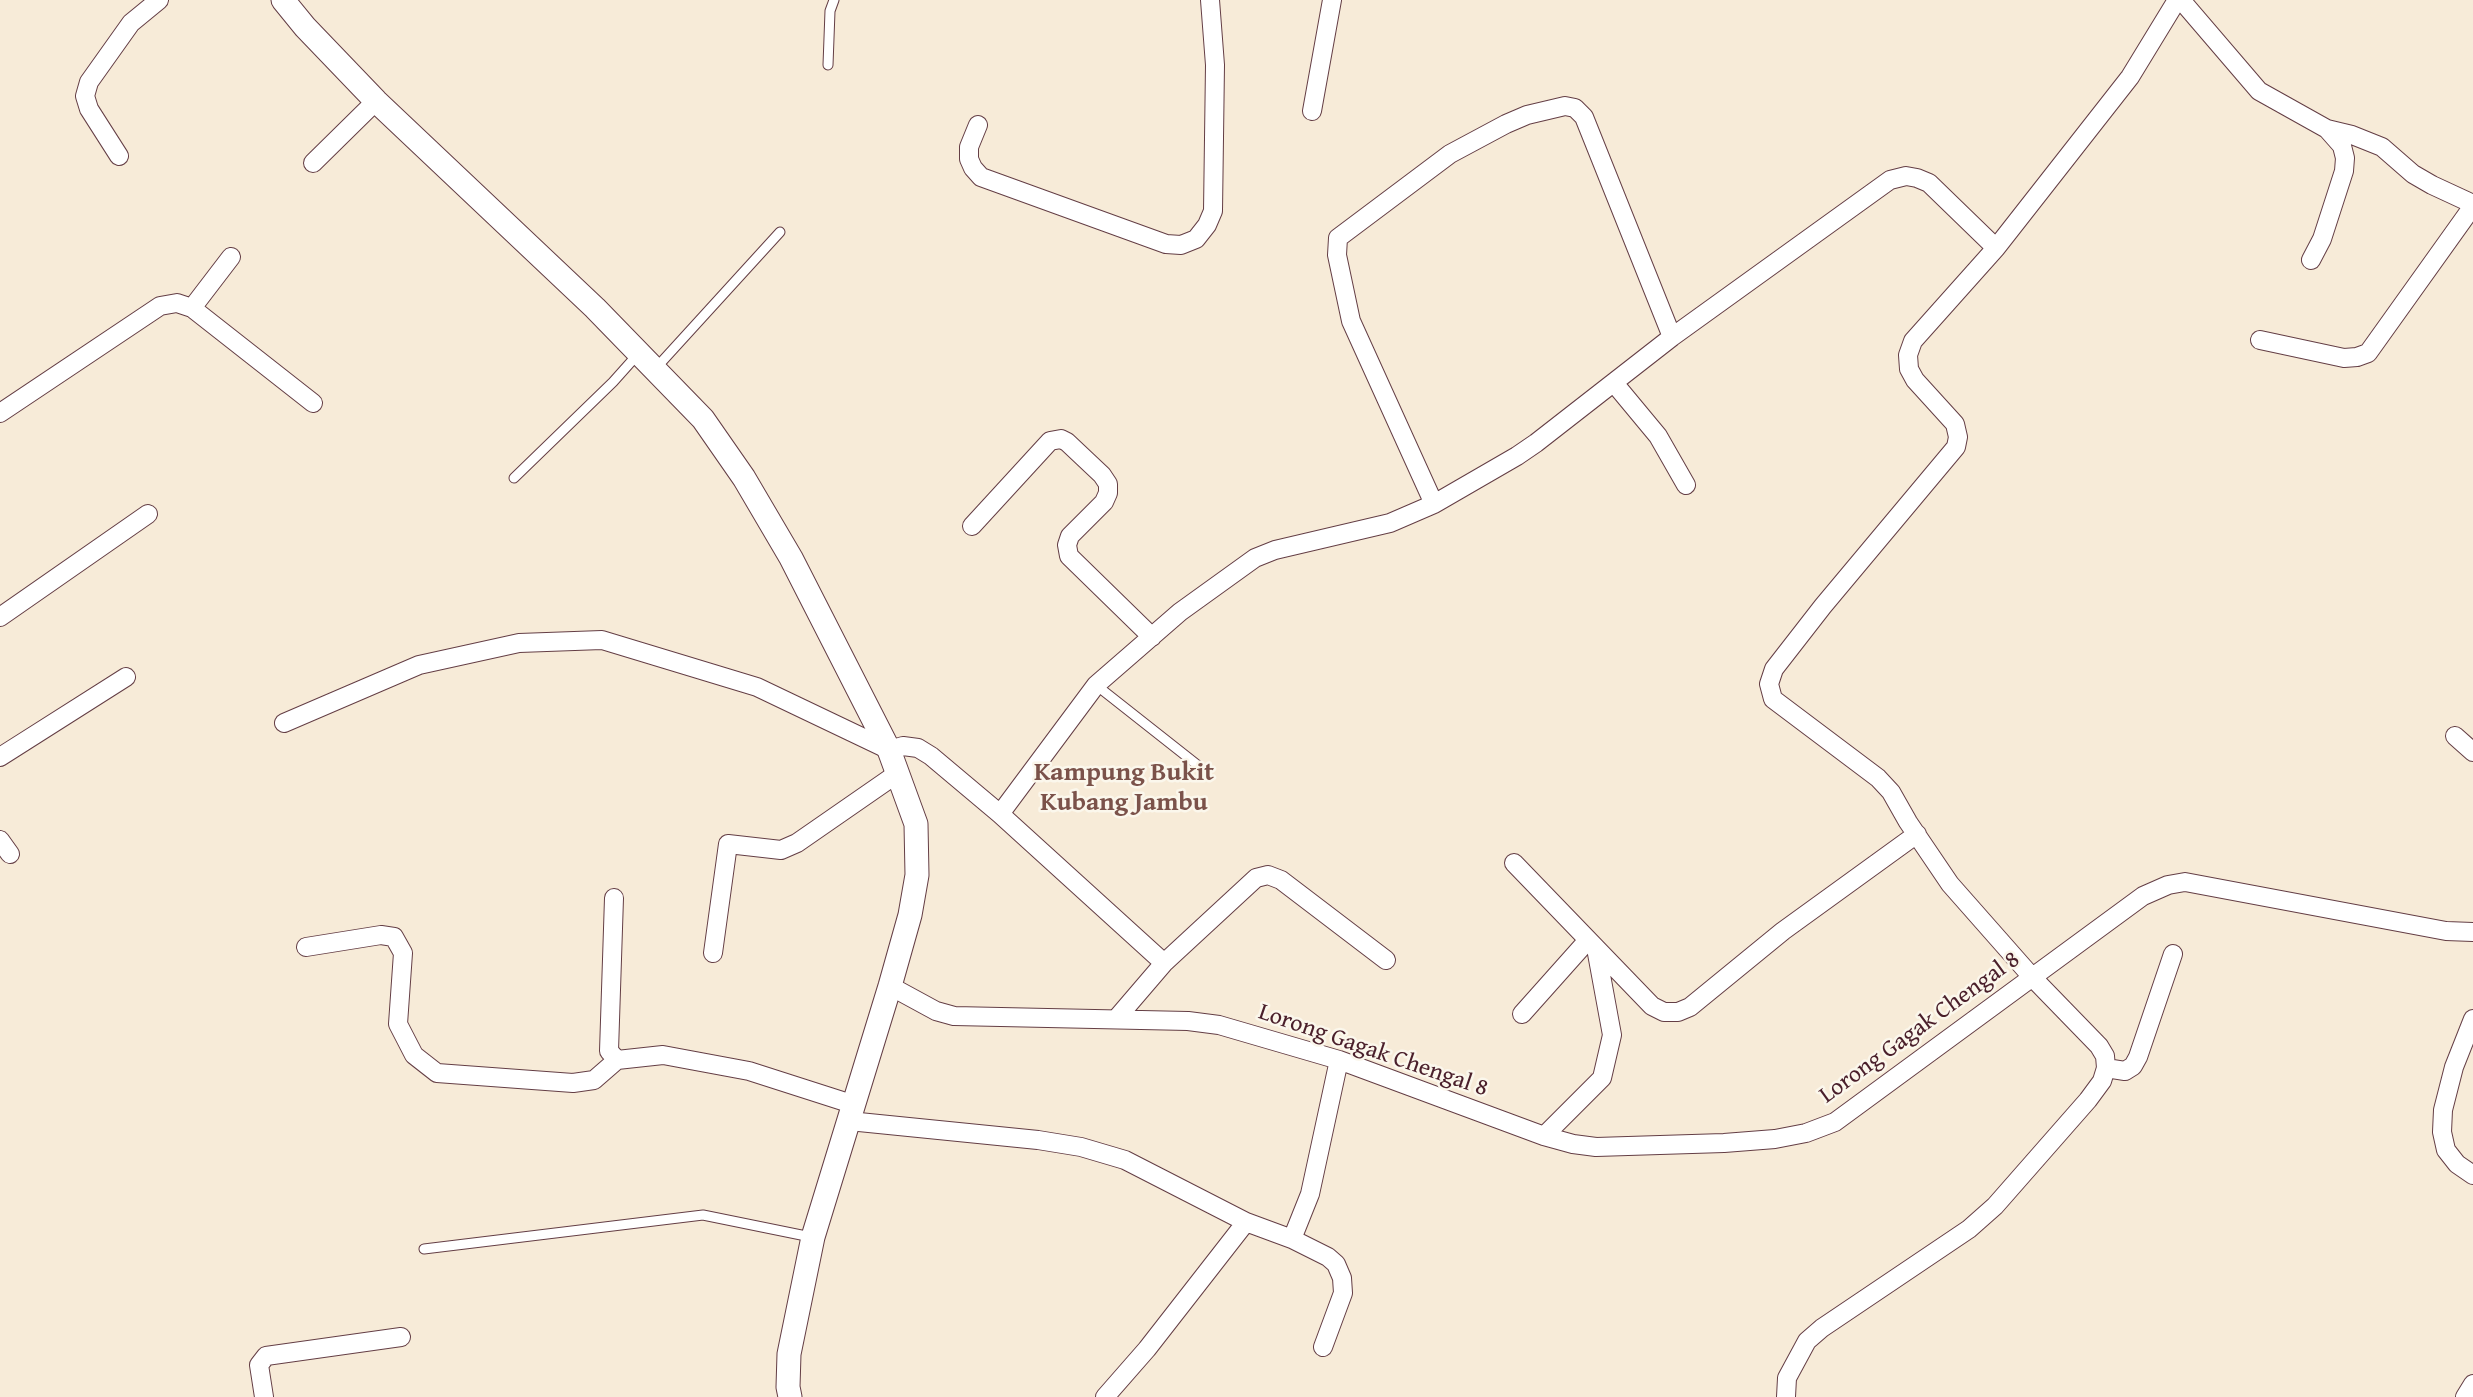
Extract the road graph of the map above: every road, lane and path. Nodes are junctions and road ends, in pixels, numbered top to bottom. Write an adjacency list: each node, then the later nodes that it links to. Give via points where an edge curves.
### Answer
1 (159, 0): 12 (street, via 131,23 89,82 85,96)
2 (283, 0): 8 (street)
3 (834, 0): 7 (lane)
4 (1210, 0): 10 (street, via 1215,65 1213,211 1196,239 1166,244 981,177 969,159)
5 (1332, 0): 9 (street)
6 (2179, 0): 11 (street, via 2259,91); 16 (street, via 2130,77)
7 (828, 65)
8 (376, 102): 13 (street); 22 (street)
9 (1311, 111)
10 (978, 125)
11 (2327, 129): 14 (street, via 2382,147 2413,174); 18 (street, via 2342,146 2344,171)
12 (118, 156)
13 (313, 163)
14 (2473, 205): 21 (street, via 2368,353 2344,358)
15 (780, 232): 22 (lane)
16 (1996, 248): 20 (street, via 1929,183 1906,177 1890,180); 43 (street, via 1913,341 1908,355 1915,380 1955,424 1956,447 1774,669 1769,684 1773,699 1783,708 1878,778)
17 (231, 257): 19 (street)
18 (2311, 260)
19 (192, 308): 24 (street); 25 (street, via 177,303 160,306)
20 (1672, 337): 23 (street); 28 (street, via 1584,117 1575,108 1564,106 1527,115 1450,154 1338,238 1337,247 1351,321)
21 (2260, 340)
22 (648, 360): 26 (lane, via 613,382); 37 (street, via 703,419 744,478 791,558)
23 (1614, 383): 27 (street, via 1658,436); 28 (street, via 1536,443)
24 (313, 403)
25 (0, 413)
26 (514, 478)
27 (1686, 485)
28 (1434, 504): 32 (street, via 1390,523 1255,558)
29 (148, 514): 31 (street)
30 (972, 526): 32 (street, via 1050,441 1067,442 1108,484 1104,502 1070,536 1069,556)
31 (0, 617)
32 (1152, 637): 34 (street)
33 (127, 677): 39 (street)
34 (1097, 685): 40 (lane); 42 (street)
35 (284, 723): 37 (street, via 419,665 519,643 602,640 757,687)
36 (2455, 736): 38 (street)
37 (889, 750): 41 (street); 42 (street, via 918,748)
38 (2473, 752)
39 (0, 757)
40 (1200, 767)
41 (898, 773): 49 (street, via 797,843 780,850 728,844); 54 (street, via 916,824 917,875)
42 (1000, 814): 52 (street)
43 (1917, 834): 47 (street, via 1678,1012 1653,1006); 53 (street, via 1950,884)
44 (1514, 863): 47 (street)
45 (614, 898): 58 (street, via 609,1051)
46 (2473, 932): 53 (street, Lorong Gagak Chengal 8, via 2446,931 2185,882 2143,896)
47 (1592, 944): 55 (street); 62 (street, via 1612,1035 1602,1077)
48 (306, 947): 58 (street, via 394,937 403,953 398,1024 414,1055 437,1073 573,1083 594,1080)
49 (713, 953)
50 (2173, 954): 60 (street, via 2133,1066 2125,1071)
51 (1385, 960): 52 (street, via 1281,880 1268,875 1256,878)
52 (1164, 963): 56 (street)
53 (2040, 985): 60 (street, via 2099,1046); 62 (street, Lorong Gagak Chengal 8, via 1835,1122 1806,1133 1724,1143 1596,1147)
54 (890, 986): 56 (street, Lorong Gagak Chengal 8, via 954,1016); 61 (street)
55 (1522, 1014)
56 (1116, 1019): 59 (street, Lorong Gagak Chengal 8, via 1219,1025)
57 (2473, 1019): 63 (street, via 2454,1067 2442,1132 2446,1150)
58 (617, 1060): 61 (street, via 663,1055 749,1071)
59 (1339, 1060): 62 (street, Lorong Gagak Chengal 8); 66 (street, via 1310,1194)
60 (2106, 1068): 74 (street, via 2088,1100 1995,1206 1969,1229 1807,1341 1787,1378)
61 (852, 1113): 64 (street, via 1081,1147 1125,1160); 65 (street)
62 (1544, 1136)
63 (2473, 1175)
64 (1246, 1222): 66 (street); 73 (street)
65 (813, 1237): 67 (lane, via 703,1215); 72 (street, via 789,1353)
66 (1292, 1239): 69 (street, via 1328,1257 1342,1278 1343,1293)
67 (424, 1249)
68 (401, 1338): 71 (street, via 266,1356 258,1374)
69 (1323, 1348)
70 (2473, 1384): 75 (street)
71 (264, 1397)
72 (790, 1397)
73 (1105, 1397)
74 (1786, 1397)
75 (2465, 1397)

